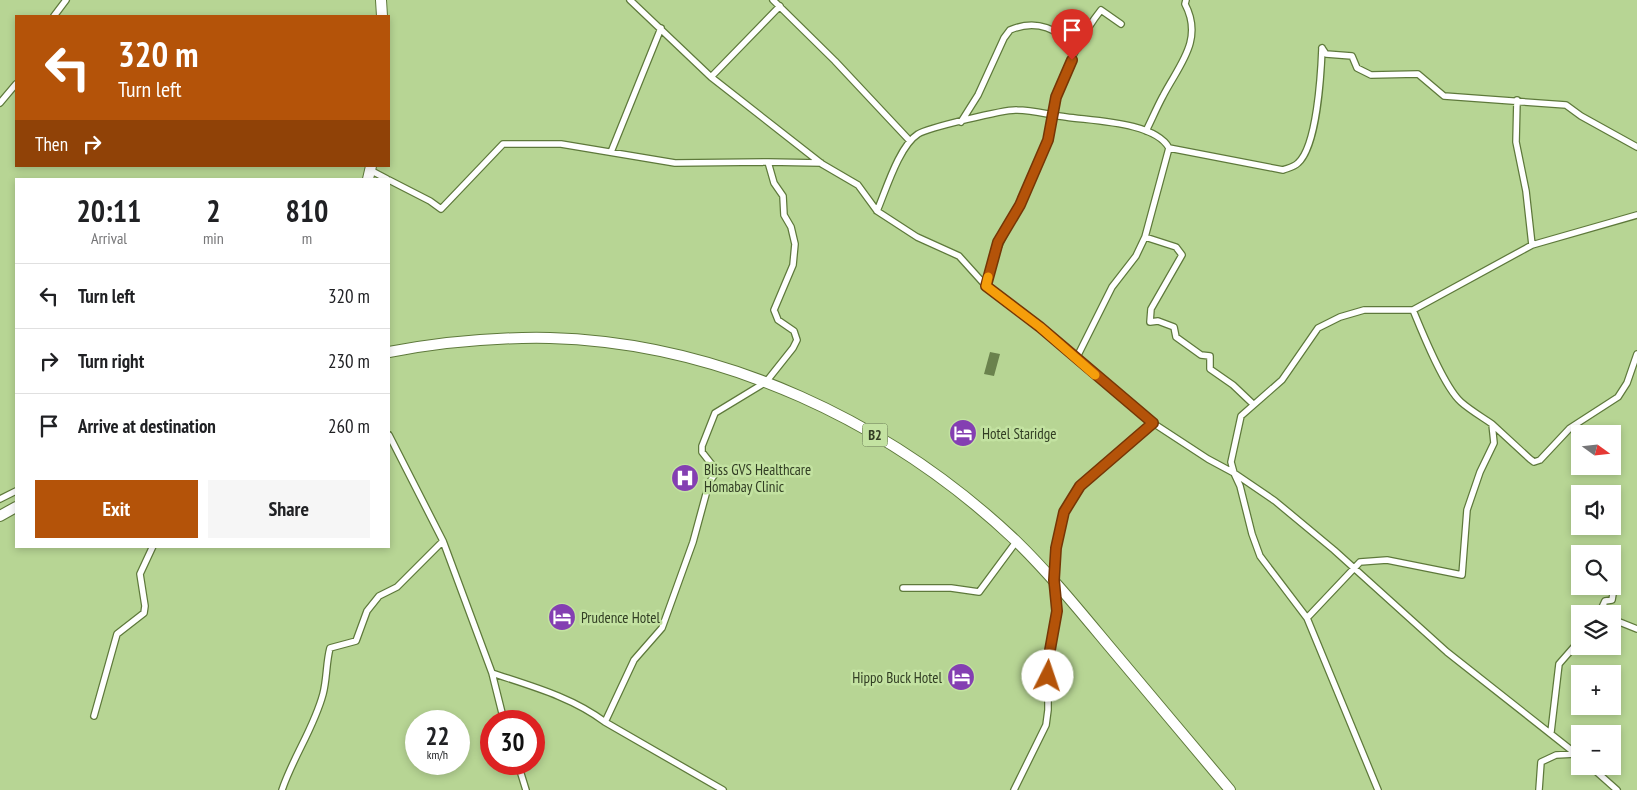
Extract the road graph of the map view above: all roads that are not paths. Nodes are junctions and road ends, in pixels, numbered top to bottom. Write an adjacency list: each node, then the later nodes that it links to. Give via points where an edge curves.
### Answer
1 (66, 0): 7 (street)
2 (381, 0): 8 (highway)
3 (630, 0): 10 (street)
4 (773, 0): 6 (street)
5 (1186, 0): 18 (street, via 1192,42)
6 (780, 6): 12 (street); 19 (street)
7 (55, 15)
8 (382, 15)
9 (1121, 24): 11 (street, via 1101,10)
10 (661, 28): 12 (street); 22 (street)
11 (1078, 48): 16 (street, via 1062,80); 17 (street, via 1059,31 1038,24 1010,30)
12 (711, 77): 24 (street)
13 (15, 85): 15 (street)
14 (1517, 100): 20 (street, via 1566,105); 21 (street, via 1444,96 1418,74 1371,75 1357,68 1352,56 1326,54 1322,48 1316,114 1305,153 1298,163 1283,170); 31 (street, via 1516,142)
15 (0, 104)
16 (1053, 115): 17 (street, via 1016,110); 18 (street); 32 (street, via 1048,140 1020,205 998,242)
17 (961, 122): 19 (street, via 922,132)
18 (1146, 131): 21 (street, via 1160,138)
19 (910, 141): 28 (street)
20 (1637, 147)
21 (1169, 148): 30 (street)
22 (612, 152): 23 (street, via 675,163); 27 (street, via 561,144 503,144 440,209)
23 (768, 162): 24 (street); 37 (street, via 774,183 783,196 784,215 795,244 793,266 776,305 775,315 794,331 797,340)
24 (822, 164): 28 (street, via 858,185)
25 (370, 172): 26 (street)
26 (385, 178)
27 (390, 180)
28 (877, 211): 32 (street, via 917,237 959,256)
29 (1637, 216): 31 (street)
30 (1145, 236): 36 (street, via 1136,256 1112,287); 38 (street, via 1176,247 1182,255 1151,309 1150,322 1158,321 1174,327 1176,337 1201,355 1210,356 1210,369)
31 (1532, 245): 33 (street)
32 (986, 286): 36 (street)
33 (1413, 310): 38 (street, via 1364,310 1340,316 1318,328 1282,380); 40 (street, via 1427,345 1454,394)
34 (390, 352): 37 (highway, B2, via 439,343 506,338 591,341 689,359)
35 (1637, 354): 40 (street, via 1627,384 1618,397 1570,428 1540,460 1534,462)
36 (1076, 359): 39 (street)
37 (766, 382): 48 (highway, B2, via 846,418 885,440 956,489); 62 (street, via 723,407 710,422 702,452 715,474 709,482 693,542 662,628 634,660)
38 (1254, 404): 42 (street, via 1241,416 1231,462)
39 (1153, 423): 42 (street); 51 (street, via 1075,491 1064,512)
40 (1492, 424): 50 (street, via 1494,444 1467,510 1462,575 1387,560 1360,562)
41 (390, 437): 47 (street)
42 (1234, 473): 50 (street, via 1275,502); 55 (street, via 1260,556)
43 (15, 492): 44 (street)
44 (0, 499)
45 (15, 508): 46 (highway)
46 (0, 516)
47 (443, 541): 59 (street); 68 (street, via 397,587 379,596 367,611 356,641 330,648 324,692)
48 (1016, 542): 51 (highway, B2); 52 (street, via 979,592 952,588)
49 (152, 548): 61 (street, via 140,574 144,613 117,634)
50 (1354, 570): 55 (street); 63 (street, via 1448,652)
51 (1054, 580): 71 (street, via 1057,611 1048,661 1046,725); 72 (highway, B2)
52 (903, 588)
53 (1613, 595): 54 (street, via 1612,600 1605,601)
54 (1603, 605)
55 (1307, 618): 73 (street)
56 (1621, 623): 57 (street)
57 (1637, 629)
58 (1571, 650): 63 (street, via 1558,664)
59 (492, 673): 60 (street); 62 (street, via 546,690 589,710)
60 (501, 710)
61 (94, 716)
62 (605, 722): 70 (street)
63 (1551, 732): 64 (street)
64 (1571, 750)
65 (1571, 756): 74 (street, via 1556,755 1541,762)
66 (521, 775): 69 (street)
67 (1600, 775): 75 (street)
68 (282, 790)
69 (526, 790)
70 (723, 790)
71 (1014, 790)
72 (1230, 790)
73 (1378, 790)
74 (1539, 790)
75 (1617, 790)

